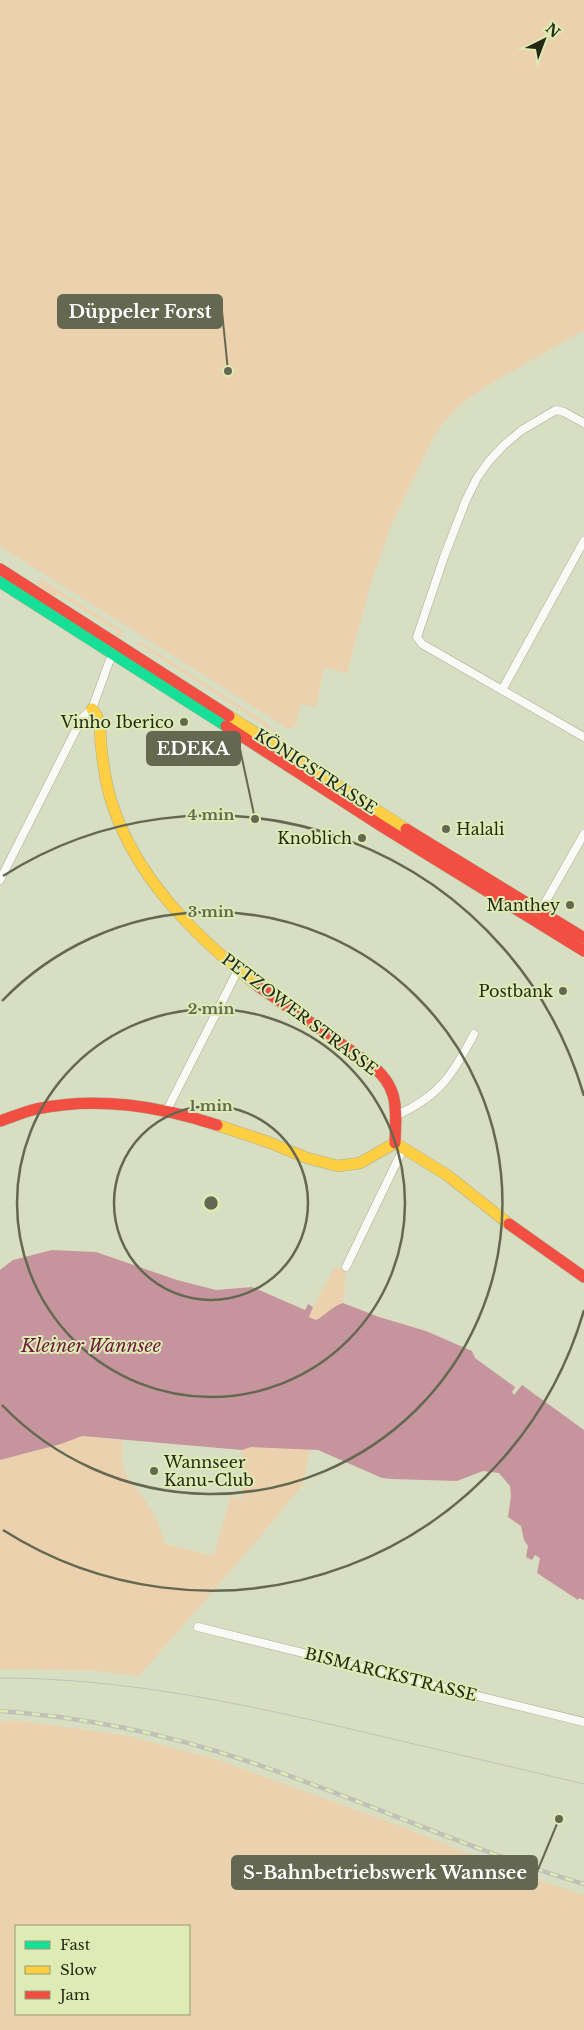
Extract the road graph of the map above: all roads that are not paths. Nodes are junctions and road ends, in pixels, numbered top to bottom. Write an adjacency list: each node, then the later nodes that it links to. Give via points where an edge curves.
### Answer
1 (584, 423): 6 (street, via 556,410 522,430 489,461 466,500 417,633 422,644)
2 (584, 541): 6 (street)
3 (0, 569): 5 (street, KÖNIGSTRASSE)
4 (0, 582): 5 (street, KÖNIGSTRASSE)
5 (116, 648): 7 (street); 11 (street, KÖNIGSTRASSE, via 394,821)
6 (502, 690): 8 (street)
7 (92, 709): 10 (street, via 82,718); 14 (street, PETZOWER STRASSE, via 98,718 110,798 126,838 155,885 193,928)
8 (584, 737)
9 (584, 834): 11 (street)
10 (0, 880)
11 (537, 916): 12 (street, KÖNIGSTRASSE); 13 (street, KÖNIGSTRASSE)
12 (584, 938)
13 (584, 951)
14 (238, 970): 16 (street); 17 (street, PETZOWER STRASSE, via 374,1067 393,1091)
15 (474, 1034): 17 (street, via 451,1075 434,1094)
16 (167, 1110): 18 (street, via 124,1102 89,1102 28,1112); 19 (street, via 220,1125 326,1164 346,1166)
17 (397, 1115): 19 (street, PETZOWER STRASSE)
18 (0, 1121)
19 (399, 1146): 20 (street); 21 (street, via 455,1181)
20 (346, 1267)
21 (584, 1277)
22 (198, 1627): 23 (street, BISMARCKSTRASSE)
23 (584, 1722)

